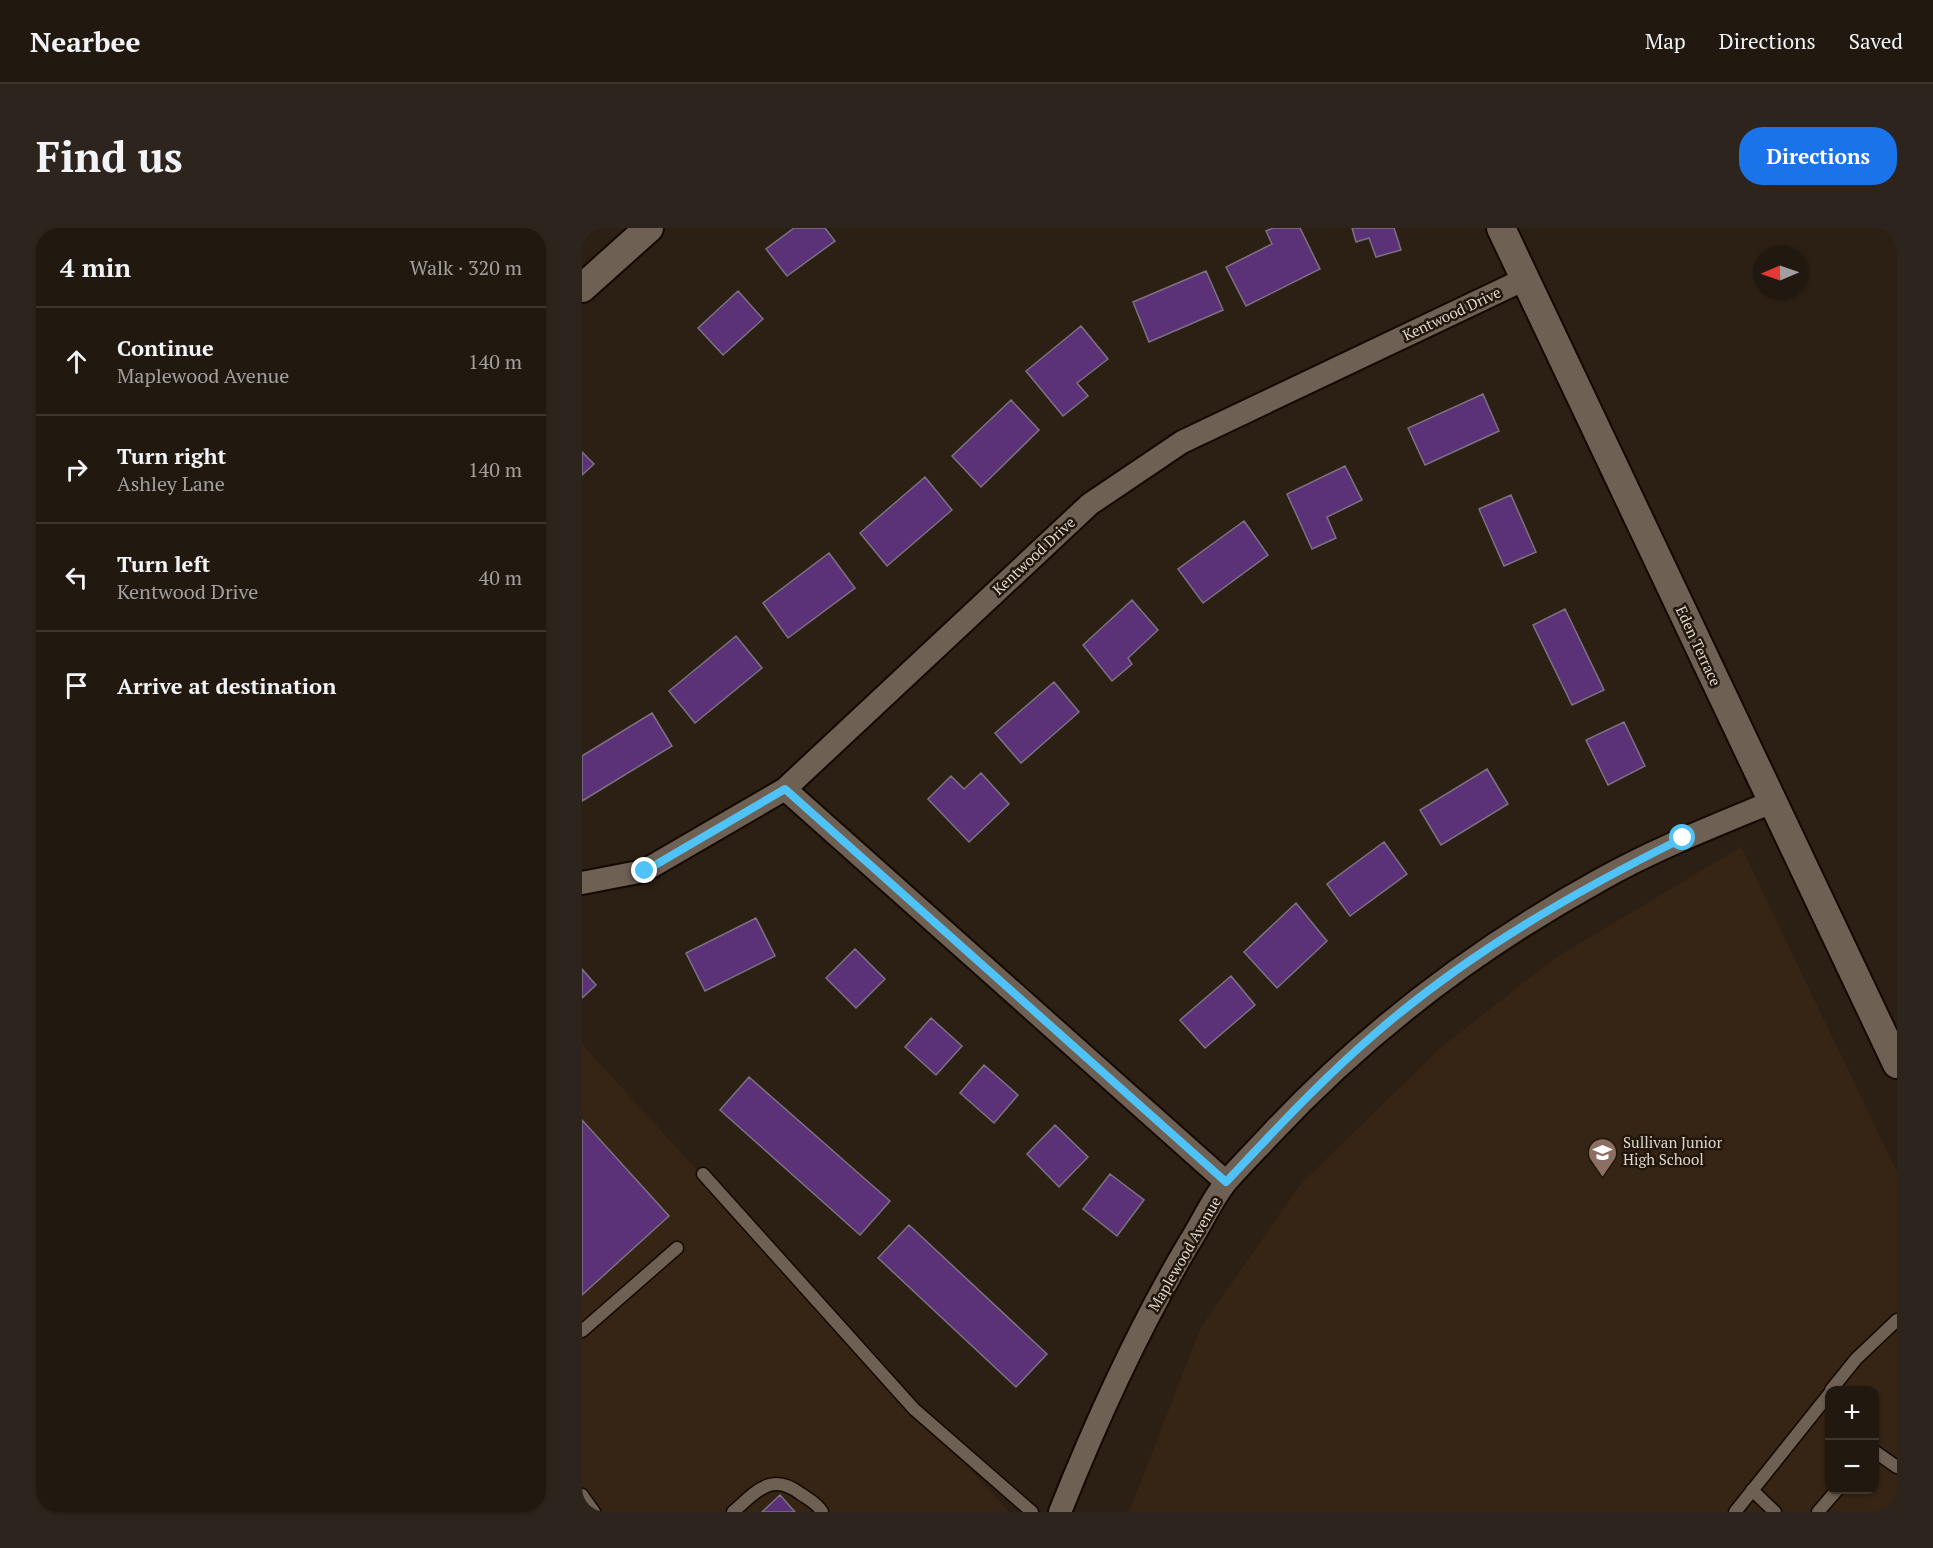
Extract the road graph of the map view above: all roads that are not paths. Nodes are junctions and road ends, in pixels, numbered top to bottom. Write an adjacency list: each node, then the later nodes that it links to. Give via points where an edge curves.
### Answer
1 (649, 228): 4 (street)
2 (1501, 228): 3 (street, Eden Terrace)
3 (1525, 279): 5 (street, Kentwood Drive, via 1182,442 1090,504); 6 (street, Eden Terrace)
4 (582, 288)
5 (785, 789): 7 (street, Kentwood Drive, via 645,871); 10 (street)
6 (1772, 802): 8 (street, Eden Terrace); 10 (street, Maplewood Avenue, via 1683,838 1602,879 1524,924 1449,975 1310,1092)
7 (582, 883)
8 (1897, 1064)
9 (704, 1174): 24 (lane, via 914,1409)
10 (1226, 1182): 25 (street, Maplewood Avenue, via 1135,1341 1096,1422)
11 (677, 1248): 13 (lane)
12 (1897, 1320): 14 (lane)
13 (582, 1331)
14 (1834, 1386)
15 (1825, 1397): 18 (lane)
16 (1879, 1454): 17 (lane)
17 (1897, 1467)
18 (1752, 1490): 26 (lane); 27 (lane)
19 (1834, 1494): 28 (lane)
20 (582, 1496): 21 (lane)
21 (594, 1512)
22 (733, 1512): 23 (lane, via 759,1489 777,1482 789,1485)
23 (822, 1512)
24 (1032, 1512)
25 (1060, 1512)
26 (1735, 1512)
27 (1775, 1512)
28 (1818, 1512)

